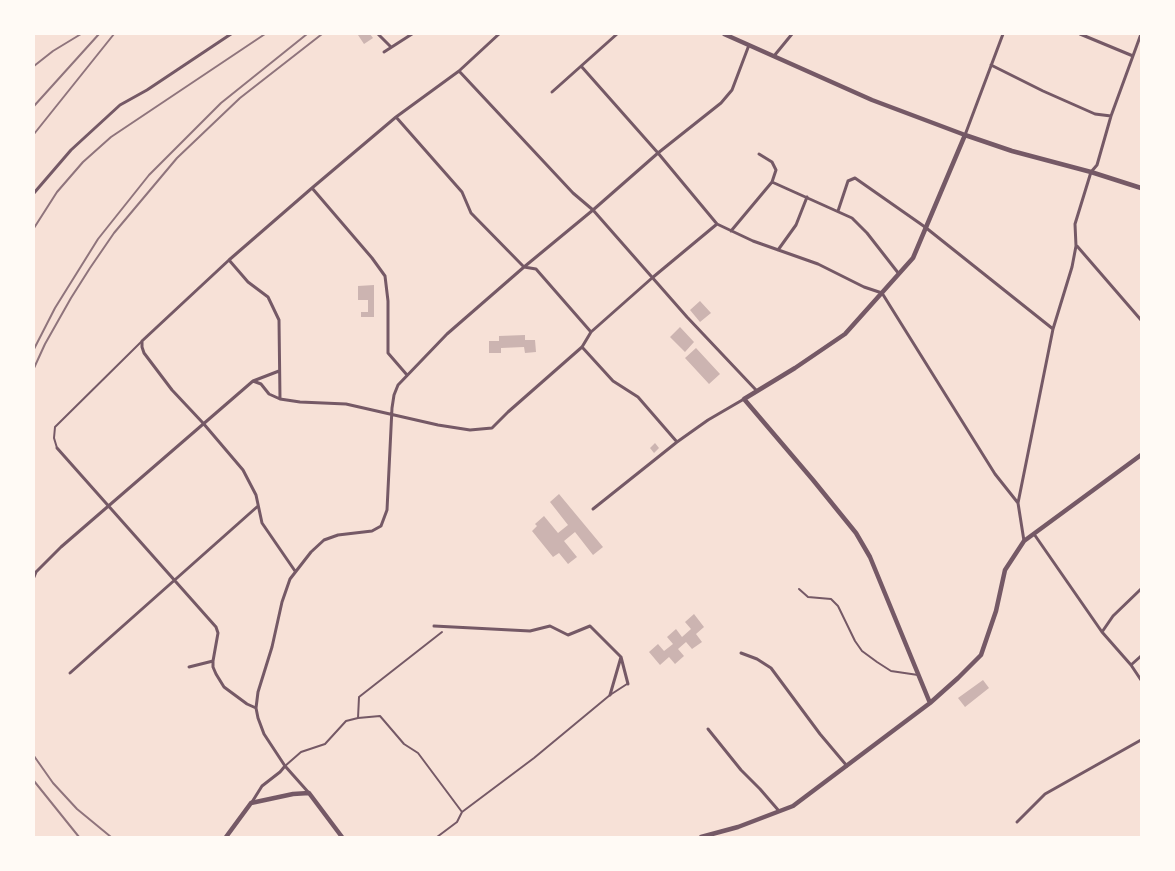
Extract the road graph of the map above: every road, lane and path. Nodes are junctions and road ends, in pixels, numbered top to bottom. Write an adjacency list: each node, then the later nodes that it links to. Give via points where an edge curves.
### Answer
1 (231, 34): 31 (street, via 147,90 120,104 71,150)
2 (378, 34): 12 (street)
3 (412, 34): 12 (street)
4 (500, 34): 18 (street)
5 (617, 34): 17 (street)
6 (724, 34): 11 (street)
7 (792, 34): 14 (street)
8 (1003, 34): 16 (street)
9 (1080, 34): 15 (street)
10 (1141, 34): 15 (street)
11 (749, 45): 14 (street); 23 (street, via 732,90 721,103)
12 (391, 47): 13 (street)
13 (384, 52)
14 (774, 56): 22 (street, via 872,100)
15 (1133, 56): 20 (street)
16 (991, 65): 20 (street, via 1095,114); 22 (street)
17 (581, 66): 19 (street); 23 (street)
18 (459, 71): 21 (street); 33 (street, via 573,193)
19 (552, 92)
20 (1111, 116): 25 (street)
21 (396, 117): 29 (street); 41 (street, via 462,192 471,213)
22 (965, 135): 25 (street); 36 (street)
23 (658, 154): 33 (street); 35 (street)
24 (759, 154): 26 (street, via 772,162 776,170)
25 (1092, 172): 28 (street); 38 (street, via 1075,224)
26 (772, 182): 32 (street); 37 (street)
27 (1141, 184): 28 (street)
28 (1132, 186): 30 (street)
29 (312, 188): 40 (street); 51 (street, via 384,276 388,301 388,353)
30 (1141, 188)
31 (34, 194)
32 (807, 197): 34 (street); 39 (street, via 796,225)
33 (593, 210): 41 (street); 43 (street)
34 (838, 211): 36 (street, via 848,181 855,178); 42 (street, via 852,218 867,233)
35 (716, 224): 37 (street); 43 (street)
36 (926, 227): 42 (street, via 913,258); 46 (street)
37 (731, 231): 39 (street)
38 (1076, 246): 45 (street); 46 (street)
39 (778, 250): 44 (street)
40 (229, 260): 48 (street); 50 (street, via 248,282 268,297 279,320)
41 (524, 267): 47 (street, via 536,269); 51 (street, via 447,334)
42 (899, 274): 44 (street)
43 (652, 278): 47 (street); 53 (street)
44 (882, 293): 53 (street, via 845,334); 61 (street, via 995,474)
45 (1141, 320)
46 (1053, 329): 61 (street)
47 (591, 332): 49 (street)
48 (142, 341): 57 (street, via 144,353); 59 (lane, via 55,428)
49 (582, 347): 56 (street, via 492,428 470,430); 58 (street, via 613,382 638,396)
50 (280, 371): 52 (street); 54 (street)
51 (407, 375): 56 (street, via 396,390)
52 (253, 381): 54 (street); 57 (street)
53 (756, 390): 55 (street)
54 (280, 399): 56 (street, via 346,404)
55 (744, 399): 58 (street); 82 (street, via 856,533 870,557)
56 (392, 414): 67 (street, via 388,503 381,526 372,531 324,540)
57 (203, 423): 62 (street, via 244,470); 63 (street)
58 (677, 442): 64 (street)
59 (57, 448): 63 (street)
60 (1141, 455): 65 (street)
61 (1018, 503): 66 (street)
62 (258, 506): 67 (street, via 262,523); 69 (street)
63 (108, 507): 68 (street, via 61,547); 69 (street)
64 (593, 509)
65 (1034, 534): 66 (street); 74 (street)
66 (1024, 541): 86 (street, via 1005,570 981,655)
67 (295, 571): 87 (street, via 282,602)
68 (34, 577)
69 (175, 580): 78 (street, via 216,627 218,634); 81 (street)
70 (798, 589): 82 (lane, via 808,597 831,598 862,652 891,671)
71 (1141, 589): 74 (street, via 1113,616)
72 (434, 626): 77 (street, via 530,632 550,626 568,635 590,626)
73 (442, 632): 88 (lane, via 358,697)
74 (1102, 632): 79 (street)
75 (741, 653): 92 (street, via 771,668)
76 (1141, 656): 79 (street)
77 (621, 657): 84 (street); 85 (street)
78 (213, 661): 80 (street); 87 (street, via 224,686)
79 (1131, 665): 83 (street)
80 (188, 668)
81 (70, 673)
82 (918, 675): 86 (street)
83 (1141, 680)
84 (628, 684): 85 (lane)
85 (610, 695): 96 (lane)
86 (930, 702): 92 (street)
87 (256, 708): 91 (street, via 264,734)
88 (358, 718): 91 (lane, via 346,722 325,744 301,752); 96 (lane, via 380,716 404,744 418,753)
89 (708, 729): 95 (street)
90 (1141, 740): 97 (street, via 1045,794)
91 (285, 766): 93 (street); 94 (street, via 262,786)
92 (847, 766): 95 (street, via 793,806)
93 (309, 793): 94 (street); 99 (street)
94 (252, 803): 98 (street)
95 (779, 811): 101 (street)
96 (462, 812): 100 (lane, via 457,822)
97 (1017, 822)
98 (226, 837)
99 (342, 837)
100 (437, 837)
101 (701, 837)

